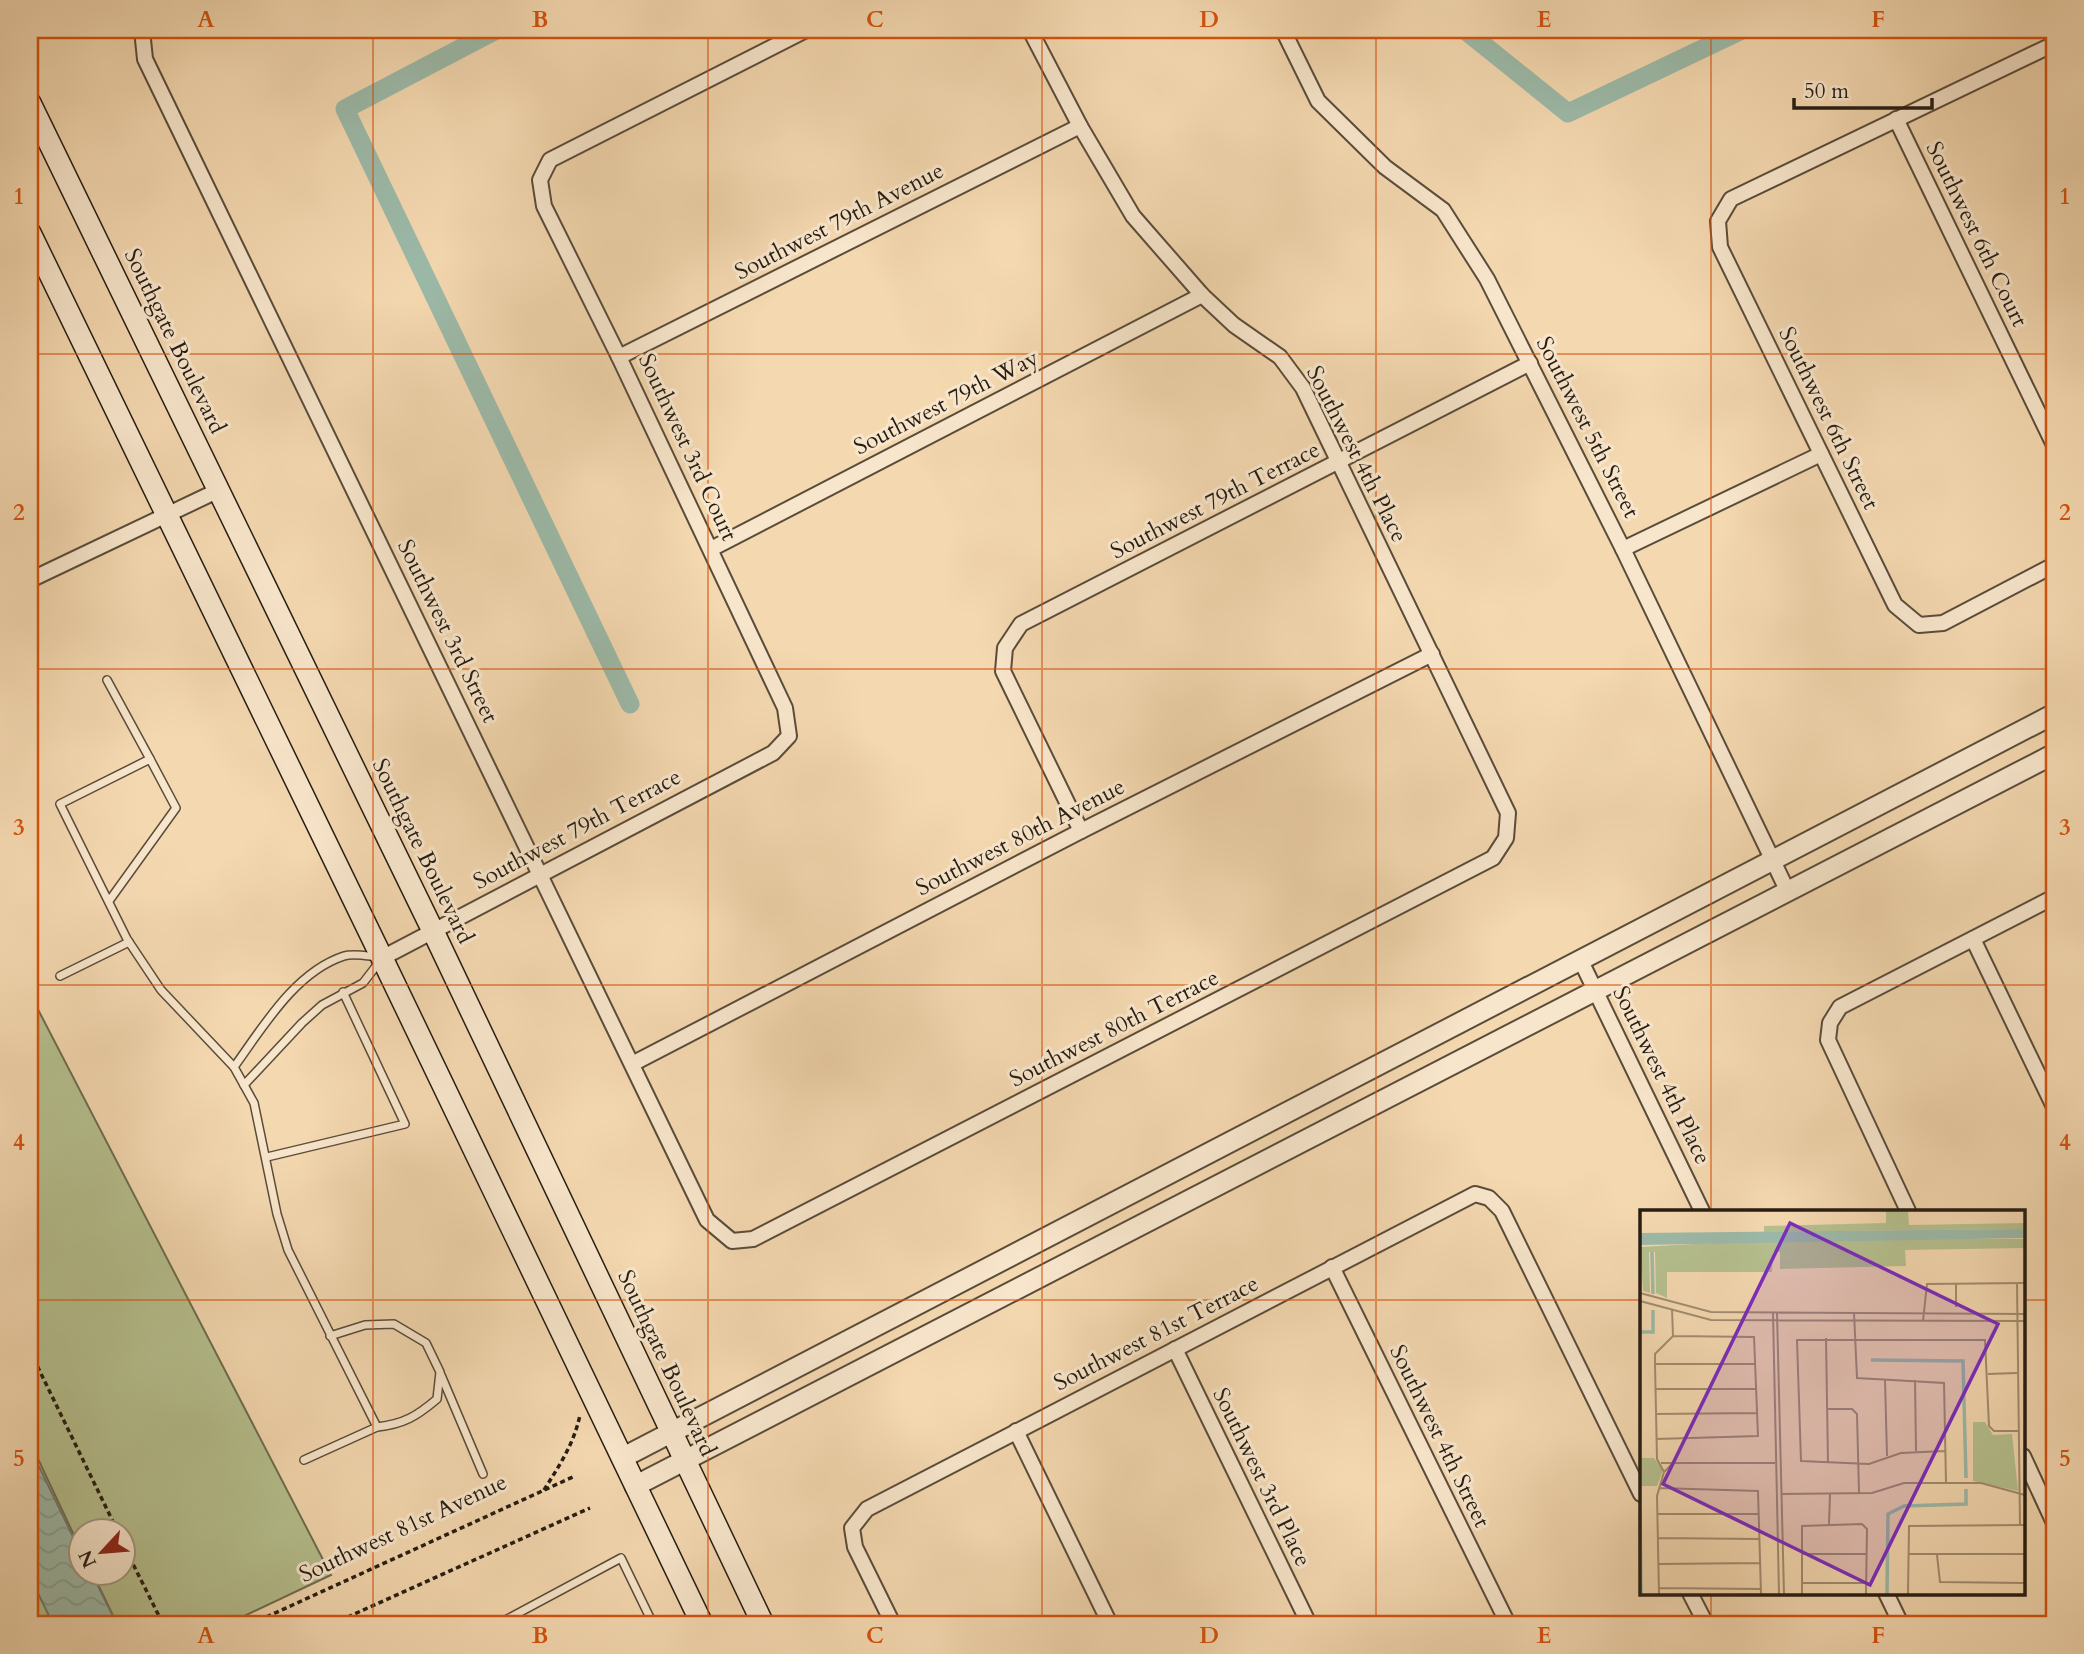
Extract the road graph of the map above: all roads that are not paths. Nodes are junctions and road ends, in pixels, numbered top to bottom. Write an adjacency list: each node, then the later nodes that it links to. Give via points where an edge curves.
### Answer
1 (142, 30): 31 (street, Southwest 3rd Street, via 145,59)
2 (806, 30): 11 (street, Southwest 3rd Court, via 550,160 540,180 544,206)
3 (1030, 30): 8 (street, Southwest 4th Place)
4 (1283, 30): 12 (street, Southwest 5th Street, via 1318,101 1385,167 1443,210 1487,279)
5 (2054, 44): 7 (street)
6 (30, 103): 16 (main road, Southgate Boulevard)
7 (1896, 119): 13 (street, Southwest 6th Court); 14 (street, Southwest 6th Street, via 1731,199 1718,221 1720,247)
8 (1080, 126): 10 (street, Southwest 4th Place, via 1133,216); 11 (street, Southwest 79th Avenue)
9 (30, 233): 17 (main road)
10 (1202, 295): 15 (street, Southwest 4th Place, via 1234,325 1280,357 1303,388); 19 (street, Southwest 79th Way)
11 (620, 357): 19 (street, Southwest 3rd Court)
12 (1530, 363): 15 (street, Southwest 79th Terrace); 18 (street, Southwest 5th Street)
13 (2054, 444)
14 (1821, 454): 18 (street); 20 (street, Southwest 6th Street, via 1895,605 1919,625 1943,623)
15 (1339, 463): 22 (street, Southwest 4th Place); 28 (street, Southwest 79th Terrace, via 1021,624 1005,648 1003,671)
16 (219, 490): 17 (street); 35 (main road, Southgate Boulevard)
17 (166, 514): 21 (street); 38 (main road)
18 (1623, 549): 30 (street, Southwest 5th Street)
19 (711, 550): 25 (street, Southwest 3rd Court, via 785,708)
20 (2054, 565)
21 (30, 580)
22 (1432, 654): 28 (street, Southwest 80th Avenue); 29 (street, Southwest 4th Place, via 1508,813)
23 (107, 680): 27 (lane)
24 (2054, 714): 30 (street)
25 (789, 736): 31 (street, Southwest 79th Terrace, via 773,752)
26 (2054, 754): 32 (street)
27 (150, 759): 34 (lane, via 176,808); 34 (lane, via 60,804)
28 (1081, 831): 43 (street, Southwest 80th Avenue)
29 (1506, 838): 50 (street, Southwest 80th Terrace, via 1493,858 753,1239)
30 (1773, 860): 32 (street, Southwest 5th Street); 39 (street)
31 (540, 874): 35 (street, Southwest 79th Terrace); 43 (street, Southwest 3rd Street)
32 (1788, 892): 41 (street)
33 (2054, 897): 36 (street)
34 (108, 901): 37 (lane)
35 (433, 931): 38 (street, Southwest 79th Terrace); 57 (main road, Southgate Boulevard)
36 (1973, 939): 46 (street); 49 (street, via 1840,1007 1830,1023 1828,1040)
37 (129, 942): 40 (lane); 44 (lane, via 161,990)
38 (382, 958): 42 (lane, via 363,983); 44 (lane, via 347,955 308,977 276,1009); 58 (main road)
39 (1580, 959): 41 (street, Southwest 4th Place); 57 (street)
40 (60, 976)
41 (1596, 991): 48 (street, Southwest 4th Place); 61 (street)
42 (342, 992): 45 (lane, via 302,1023); 47 (lane, via 405,1124)
43 (632, 1064): 50 (street, Southwest 3rd Street, via 707,1220)
44 (234, 1067): 45 (lane)
45 (244, 1085): 47 (lane, via 254,1103)
46 (2054, 1107)
47 (267, 1157): 52 (lane, via 288,1250)
48 (1702, 1210)
49 (1908, 1210)
50 (732, 1241)
51 (1332, 1267): 53 (street, Southwest 81st Terrace); 64 (street, Southwest 81st Terrace, via 1475,1194 1489,1198 1502,1211); 75 (street, Southwest 4th Street)
52 (330, 1336): 54 (lane, via 365,1325 394,1324 426,1343); 55 (lane)
53 (1175, 1349): 56 (street, Southwest 81st Terrace); 74 (street, Southwest 3rd Place)
54 (440, 1372): 55 (lane, via 437,1399 416,1417); 62 (lane)
55 (377, 1427): 60 (lane)
56 (1016, 1431): 72 (street, Southwest 81st Terrace, via 867,1509 852,1528 855,1547); 73 (street)
57 (672, 1433): 58 (street); 61 (main road, Southgate Boulevard)
58 (622, 1458): 63 (main road)
59 (2024, 1458): 65 (street)
60 (304, 1460)
61 (685, 1462): 63 (street); 71 (main road, Southgate Boulevard)
62 (483, 1474)
63 (635, 1486): 70 (main road)
64 (1640, 1492)
65 (2054, 1523)
66 (1691, 1594): 76 (street)
67 (1886, 1594): 77 (street)
68 (498, 1624): 69 (lane, via 621,1558)
69 (653, 1624)
70 (702, 1624)
71 (764, 1624)
72 (893, 1624)
73 (1110, 1624)
74 (1309, 1624)
75 (1508, 1624)
76 (1706, 1624)
77 (1901, 1624)

